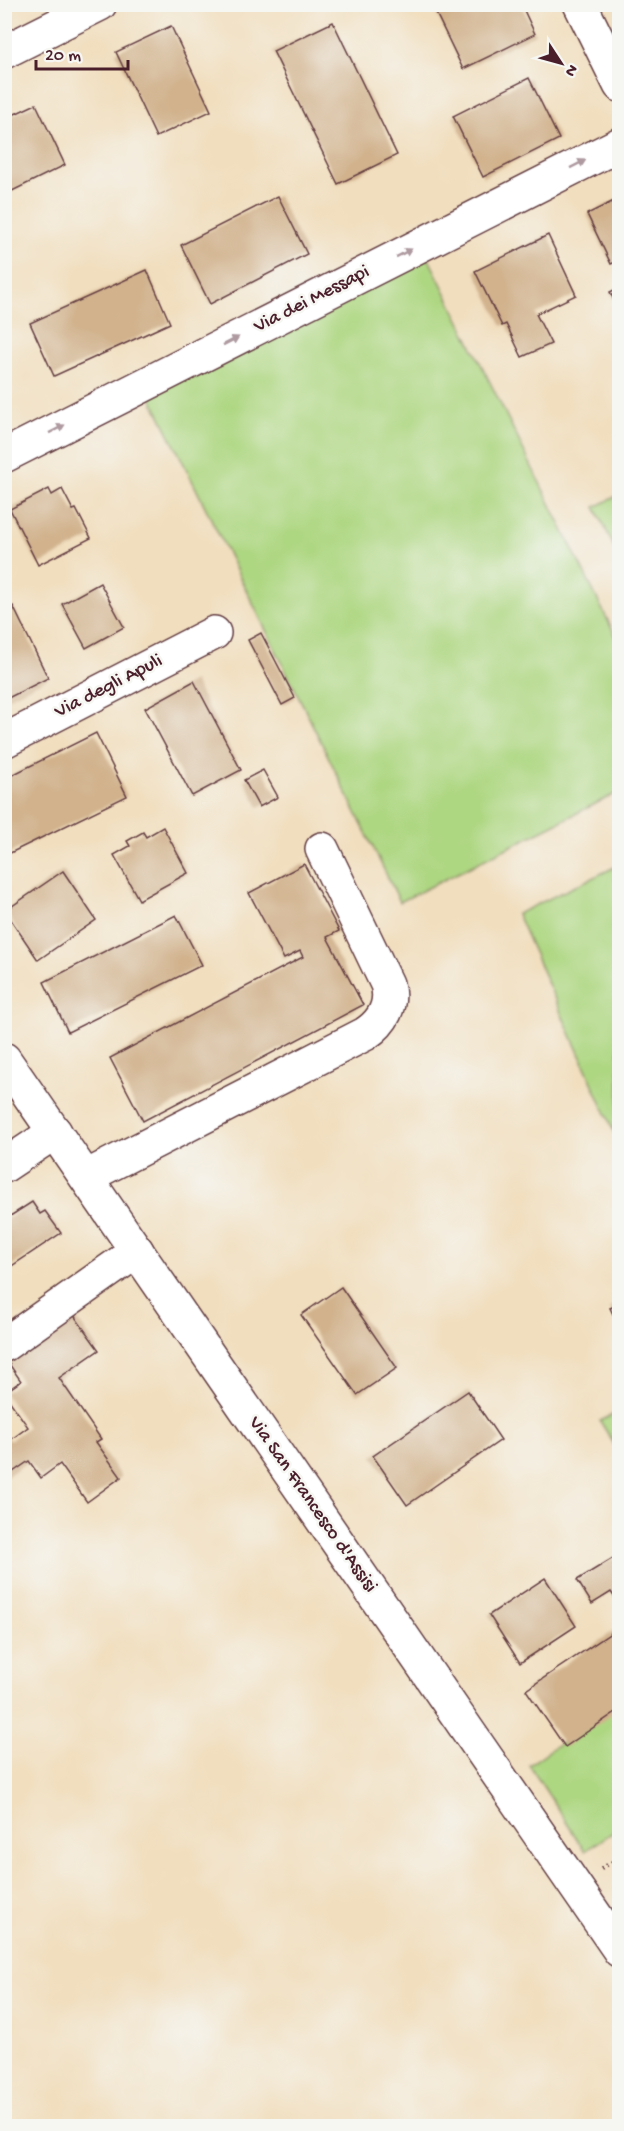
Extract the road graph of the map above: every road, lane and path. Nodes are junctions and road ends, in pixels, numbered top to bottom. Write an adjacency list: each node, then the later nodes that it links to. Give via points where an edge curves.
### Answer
1 (100, 4): 3 (street)
2 (580, 4): 4 (street)
3 (4, 52)
4 (620, 85)
5 (620, 144): 6 (street, Via dei Messapi, one-way to 5)
6 (4, 456)
7 (214, 633): 8 (street, Via degli Apuli)
8 (4, 741)
9 (322, 849): 13 (street, via 387,984 389,1000 382,1019 365,1034)
10 (4, 1059): 11 (street, Via San Francesco d'Assisi)
11 (55, 1132): 12 (street); 13 (street, Via San Francesco d'Assisi)
12 (4, 1166)
13 (86, 1177): 14 (street, Via San Francesco d'Assisi)
14 (137, 1251): 15 (street); 16 (street, Via San Francesco d'Assisi)
15 (4, 1345)
16 (620, 1951)

